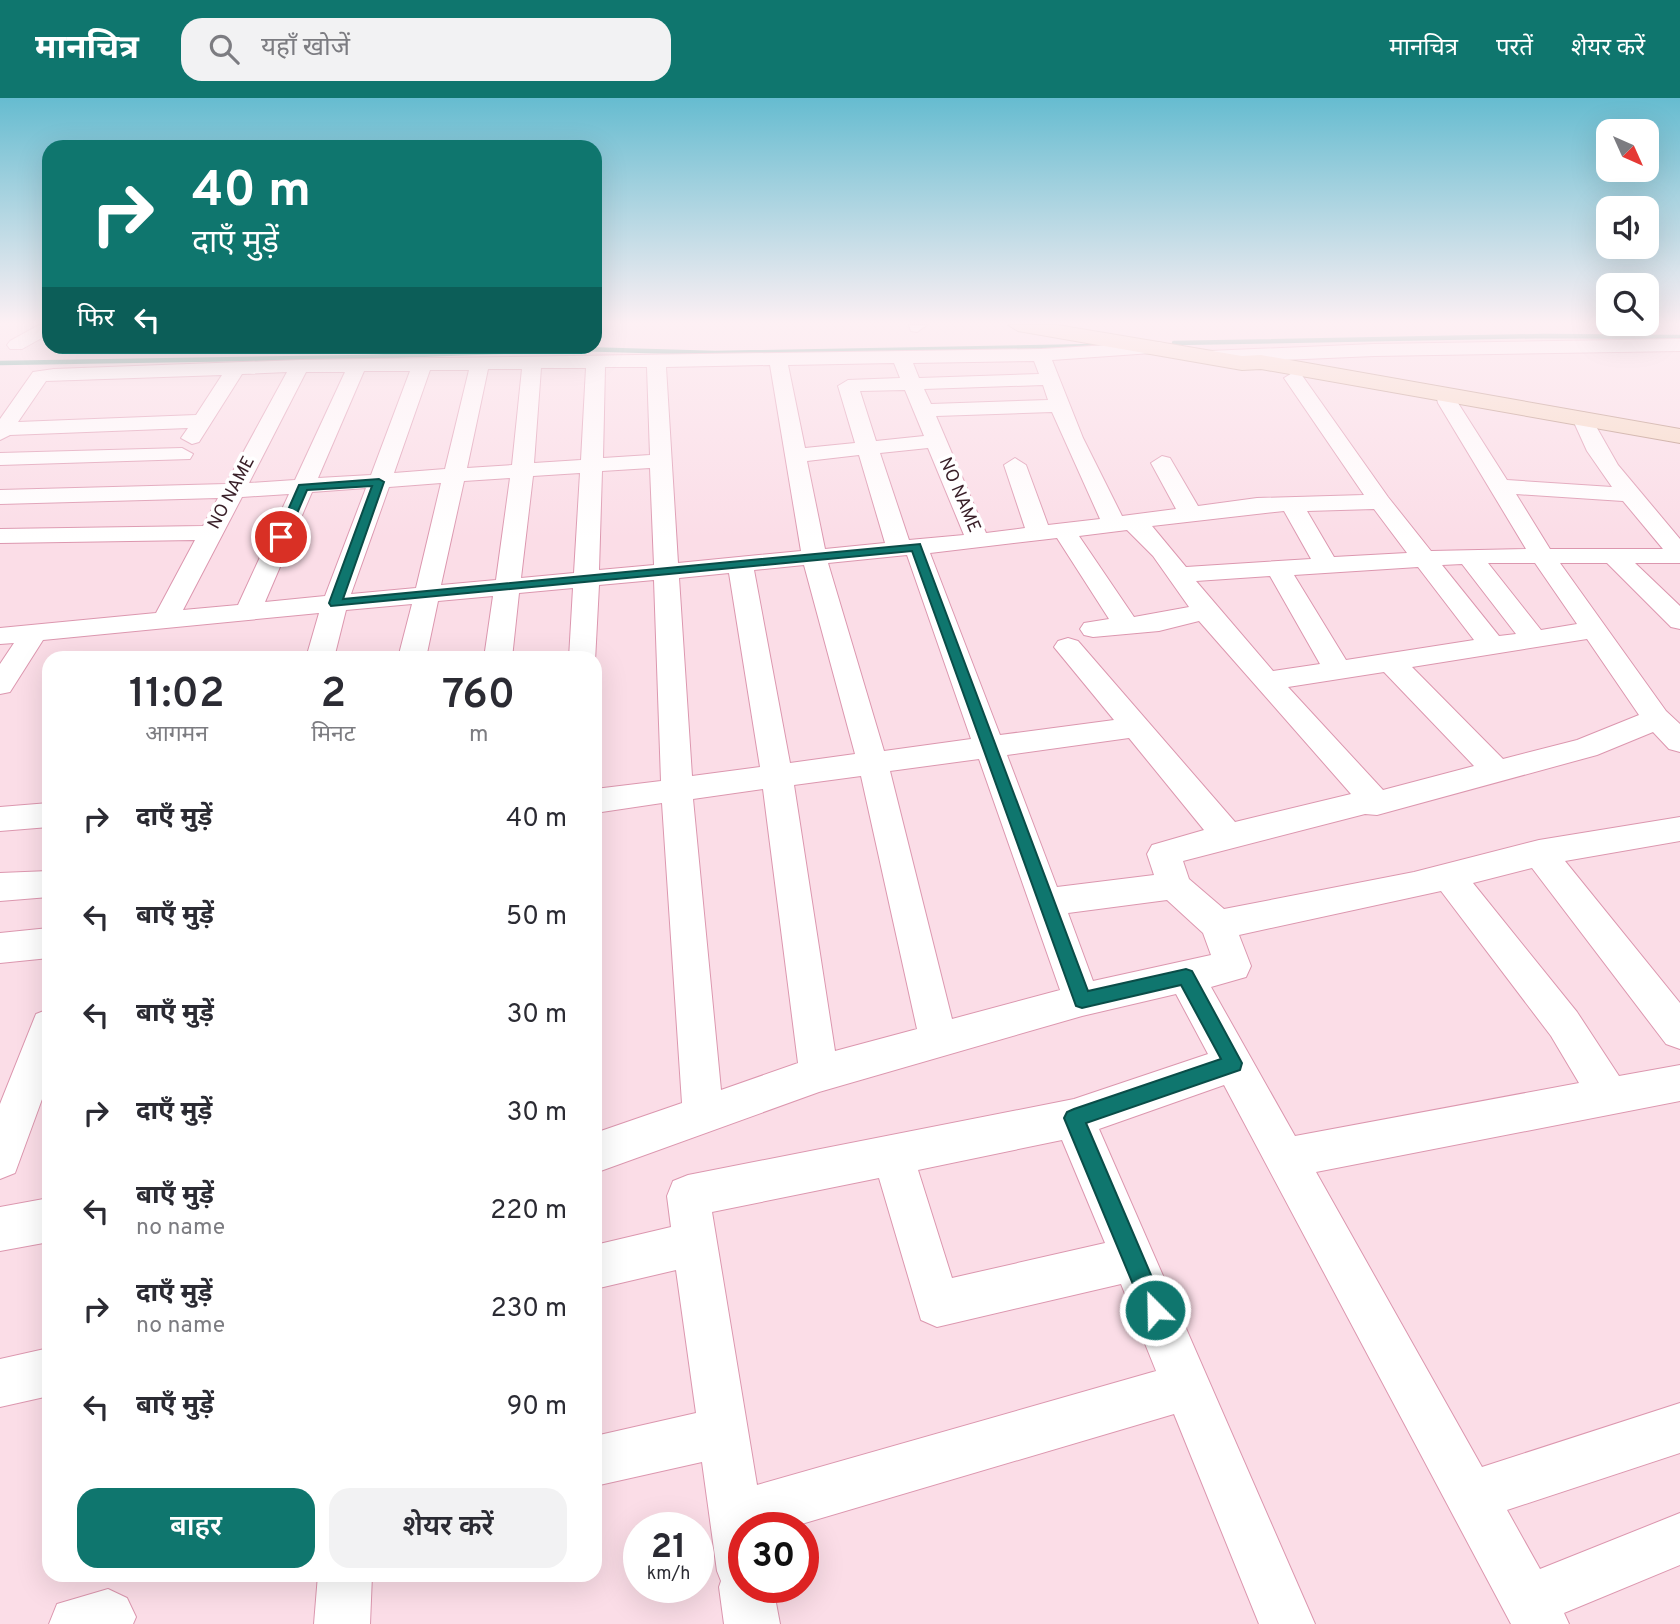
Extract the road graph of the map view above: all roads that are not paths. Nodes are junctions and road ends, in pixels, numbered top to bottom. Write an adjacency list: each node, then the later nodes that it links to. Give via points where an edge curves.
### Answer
1 (21, 396): 22 (street)
2 (218, 396): 20 (street)
3 (284, 396): 39 (street, NO NAME)
4 (344, 396): 38 (street)
5 (411, 396): 36 (street)
6 (472, 396): 35 (street)
7 (529, 396): 34 (street)
8 (594, 396): 33 (street)
9 (657, 396): 30 (street)
10 (786, 396): 28 (street)
11 (851, 396): 26 (street)
12 (917, 396): 19 (street, NO NAME)
13 (1057, 396): 18 (street)
14 (1307, 396): 43 (street)
15 (1433, 396): 17 (main road)
16 (1438, 396): 17 (main road)
17 (1447, 398): 21 (main road); 37 (street)
18 (1061, 406): 19 (street); 46 (street)
19 (923, 410): 24 (street, NO NAME)
20 (203, 421): 22 (street); 27 (street)
21 (1583, 423): 23 (main road); 25 (main road); 41 (street)
22 (1, 432)
23 (1680, 436)
24 (936, 441): 26 (street); 50 (street, NO NAME)
25 (1680, 446)
26 (869, 448): 28 (street); 51 (street)
27 (182, 454): 29 (street); 40 (street)
28 (798, 455): 56 (street)
29 (0, 458)
30 (658, 461): 33 (street); 61 (street)
31 (1161, 463): 45 (street)
32 (1015, 465): 47 (street)
33 (589, 467): 34 (street); 63 (street)
34 (522, 473): 35 (street); 64 (street)
35 (452, 477): 36 (street); 65 (street)
36 (379, 482): 38 (street); 66 (street)
37 (1498, 486): 41 (street); 52 (street)
38 (303, 487): 39 (street); 67 (street)
39 (233, 491): 40 (street); 48 (street, NO NAME)
40 (158, 493): 42 (street)
41 (1632, 495): 53 (street)
42 (0, 497)
43 (1380, 502): 44 (street); 57 (street)
44 (1292, 505): 45 (street); 59 (street)
45 (1191, 513): 46 (street)
46 (1123, 523): 47 (street); 62 (street, via 1149,534)
47 (1051, 532): 50 (street); 71 (street)
48 (211, 533): 49 (street); 69 (street, NO NAME)
49 (0, 536)
50 (978, 541): 51 (street, NO NAME)
51 (908, 547): 56 (street, NO NAME); 90 (street)
52 (1542, 555): 54 (street); 55 (street); 73 (street)
53 (1680, 555): 55 (street)
54 (1469, 556): 57 (street); 76 (street)
55 (1613, 556): 70 (street)
56 (814, 557): 58 (street, NO NAME); 91 (street)
57 (1424, 558): 59 (street); 78 (street)
58 (740, 564): 61 (street, NO NAME); 93 (street)
59 (1326, 564): 60 (street)
60 (1277, 568): 62 (street); 84 (street)
61 (665, 571): 63 (street, NO NAME); 94 (street)
62 (1178, 575): 68 (street)
63 (587, 579): 64 (street, NO NAME); 82 (street)
64 (508, 586): 65 (street, NO NAME); 81 (street)
65 (429, 594): 66 (street, NO NAME); 80 (street)
66 (335, 603): 67 (street, NO NAME); 79 (street)
67 (248, 611): 69 (street, NO NAME)
68 (1206, 611): 71 (street); 85 (street)
69 (165, 620): 74 (street, NO NAME)
70 (1680, 621)
71 (1125, 624): 72 (street)
72 (1093, 629)
73 (1594, 630): 76 (street); 87 (street)
74 (35, 632): 75 (street, NO NAME); 86 (street)
75 (0, 635)
76 (1536, 641): 78 (street)
77 (1068, 647): 88 (street)
78 (1494, 648): 83 (street)
79 (322, 651)
80 (414, 651)
81 (499, 651)
82 (583, 651)
83 (1391, 662): 84 (street); 92 (street)
84 (1338, 670): 85 (street)
85 (1267, 681): 96 (street)
86 (0, 685)
87 (1656, 718): 89 (street); 92 (street, via 1586,748)
88 (1136, 727): 90 (street); 100 (street)
89 (1680, 742)
90 (988, 747): 91 (street); 106 (street)
91 (873, 763): 93 (street); 114 (street)
92 (1496, 770): 96 (street)
93 (777, 776): 94 (street); 116 (street)
94 (677, 790): 95 (street); 120 (street)
95 (602, 800)
96 (1377, 803): 100 (street, via 1365,802)
97 (42, 816): 98 (street)
98 (4, 824)
99 (1680, 829): 101 (street)
100 (1228, 836): 104 (street, via 1164,854)
101 (1539, 853): 102 (street); 112 (street)
102 (1448, 876): 107 (street); 119 (street, via 1564,1024)
103 (42, 884): 105 (street)
104 (1174, 886): 106 (street); 107 (street)
105 (0, 887)
106 (1046, 902): 111 (street)
107 (1218, 925): 110 (street, via 1233,966)
108 (42, 944): 109 (street)
109 (0, 948)
110 (1186, 977): 111 (street); 115 (street)
111 (1082, 1000): 114 (street)
112 (1680, 1032)
113 (42, 1039): 118 (street)
114 (938, 1039): 116 (street)
115 (1233, 1063): 121 (street); 124 (street)
116 (819, 1074): 120 (street)
117 (1680, 1083): 119 (street)
118 (14, 1085): 125 (street)
119 (1609, 1096): 124 (street)
120 (703, 1115): 122 (street)
121 (1074, 1118): 123 (street); 129 (street)
122 (602, 1151)
123 (893, 1155): 128 (street, via 688,1196); 129 (street, via 937,1304)
124 (1285, 1158): 137 (street)
125 (0, 1159)
126 (42, 1221): 127 (street)
127 (0, 1229)
128 (695, 1242): 130 (street); 135 (street)
129 (1133, 1259): 133 (street)
130 (602, 1266)
131 (42, 1374): 132 (street)
132 (0, 1383)
133 (1187, 1386): 139 (street); 146 (street)
134 (1680, 1428): 137 (street)
135 (723, 1432): 136 (street); 138 (street)
136 (602, 1459)
137 (1471, 1496): 143 (street)
138 (735, 1512)
139 (753, 1512)
140 (1680, 1539): 143 (street)
141 (345, 1582): 144 (street)
142 (749, 1603): 145 (street)
143 (1535, 1612)
144 (342, 1624)
145 (752, 1624)
146 (1287, 1624)

